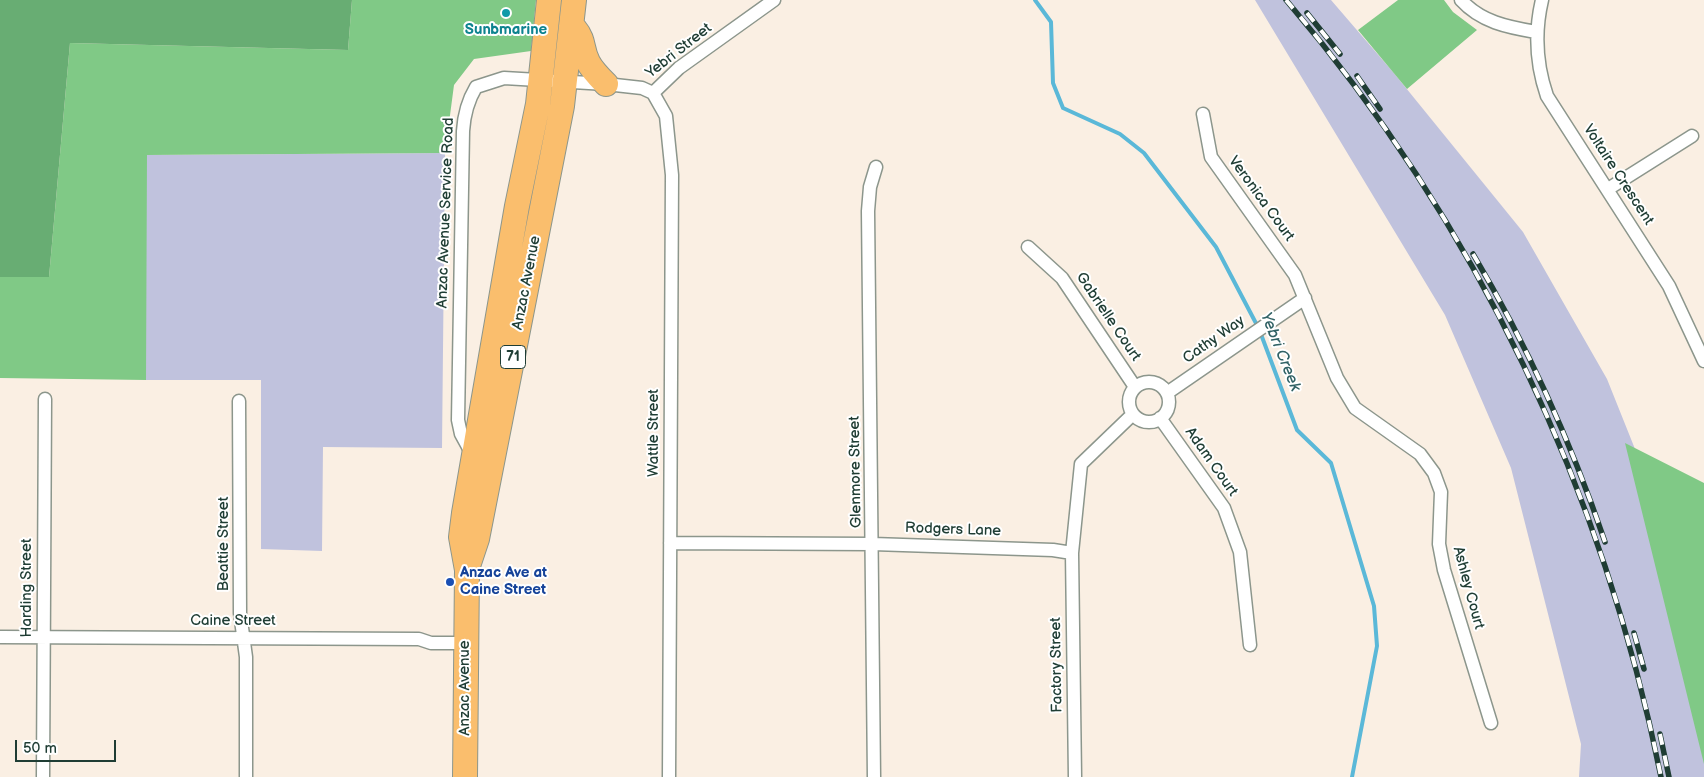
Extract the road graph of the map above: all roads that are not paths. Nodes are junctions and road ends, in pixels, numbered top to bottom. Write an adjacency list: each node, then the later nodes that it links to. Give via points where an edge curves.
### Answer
1 (549, 0): 8 (highway, Anzac Avenue / 71)
2 (574, 0): 6 (highway, Anzac Avenue / 71)
3 (774, 0): 11 (street, Yebri Street, via 679,68)
4 (1461, 0): 7 (street, via 1490,22)
5 (1542, 0): 7 (street, Voltaire Crescent)
6 (573, 26): 9 (highway, Anzac Avenue / 71); 10 (highway, via 583,38 588,64)
7 (1536, 32): 15 (street, Voltaire Crescent, via 1540,75 1547,96)
8 (541, 80): 9 (street); 25 (highway, Anzac Avenue / 71); 25 (street, Anzac Avenue Service Road, via 504,78 476,87 469,99 463,131 465,319 458,420 461,434)
9 (565, 83): 10 (street, Yebri Street); 29 (highway, Anzac Avenue / 71, via 478,539)
10 (606, 84): 11 (street, Yebri Street)
11 (653, 92): 26 (street, Wattle Street, via 666,116 672,176)
12 (1203, 114): 17 (street, Veronica Court, via 1211,157 1295,275)
13 (1692, 136): 15 (street)
14 (876, 167): 27 (street, Glenmore Street, via 868,211)
15 (1608, 189): 18 (street, Voltaire Crescent, via 1669,286)
16 (1028, 247): 19 (street, Gabrielle Court, via 1062,278)
17 (1305, 298): 20 (street, Cathy Way); 35 (street, Ashley Court, via 1337,378 1355,408 1420,454 1434,473 1440,492 1440,544 1444,570)
18 (1704, 360)
19 (1135, 387): 20 (street, via 1153,382); 23 (street, via 1128,402)
20 (1167, 393): 24 (street, via 1167,410)
21 (45, 399): 31 (street, Harding Street)
22 (239, 401): 32 (street, Beattie Street, via 240,613)
23 (1133, 414): 24 (street, via 1148,422); 28 (street, via 1081,464)
24 (1160, 418): 34 (street, Adam Court, via 1224,508 1240,552)
25 (474, 458): 29 (highway, Anzac Avenue / 71, via 461,537)
26 (670, 543): 27 (street, Rodgers Lane); 39 (street, Wattle Street)
27 (874, 544): 28 (street, Rodgers Lane); 40 (street, Glenmore Street)
28 (1072, 553): 41 (street, Factory Street)
29 (466, 570): 33 (highway, Anzac Avenue / 71)
30 (0, 636): 31 (street, Caine Street)
31 (43, 636): 32 (street, Caine Street); 36 (street, Harding Street)
32 (244, 637): 33 (street, Caine Street, via 418,639 431,643); 37 (street, Beattie Street)
33 (465, 643): 38 (highway, Anzac Avenue / 71)
34 (1250, 645)
35 (1491, 723)
36 (43, 777)
37 (246, 777)
38 (465, 777)
39 (669, 777)
40 (874, 777)
41 (1075, 777)

